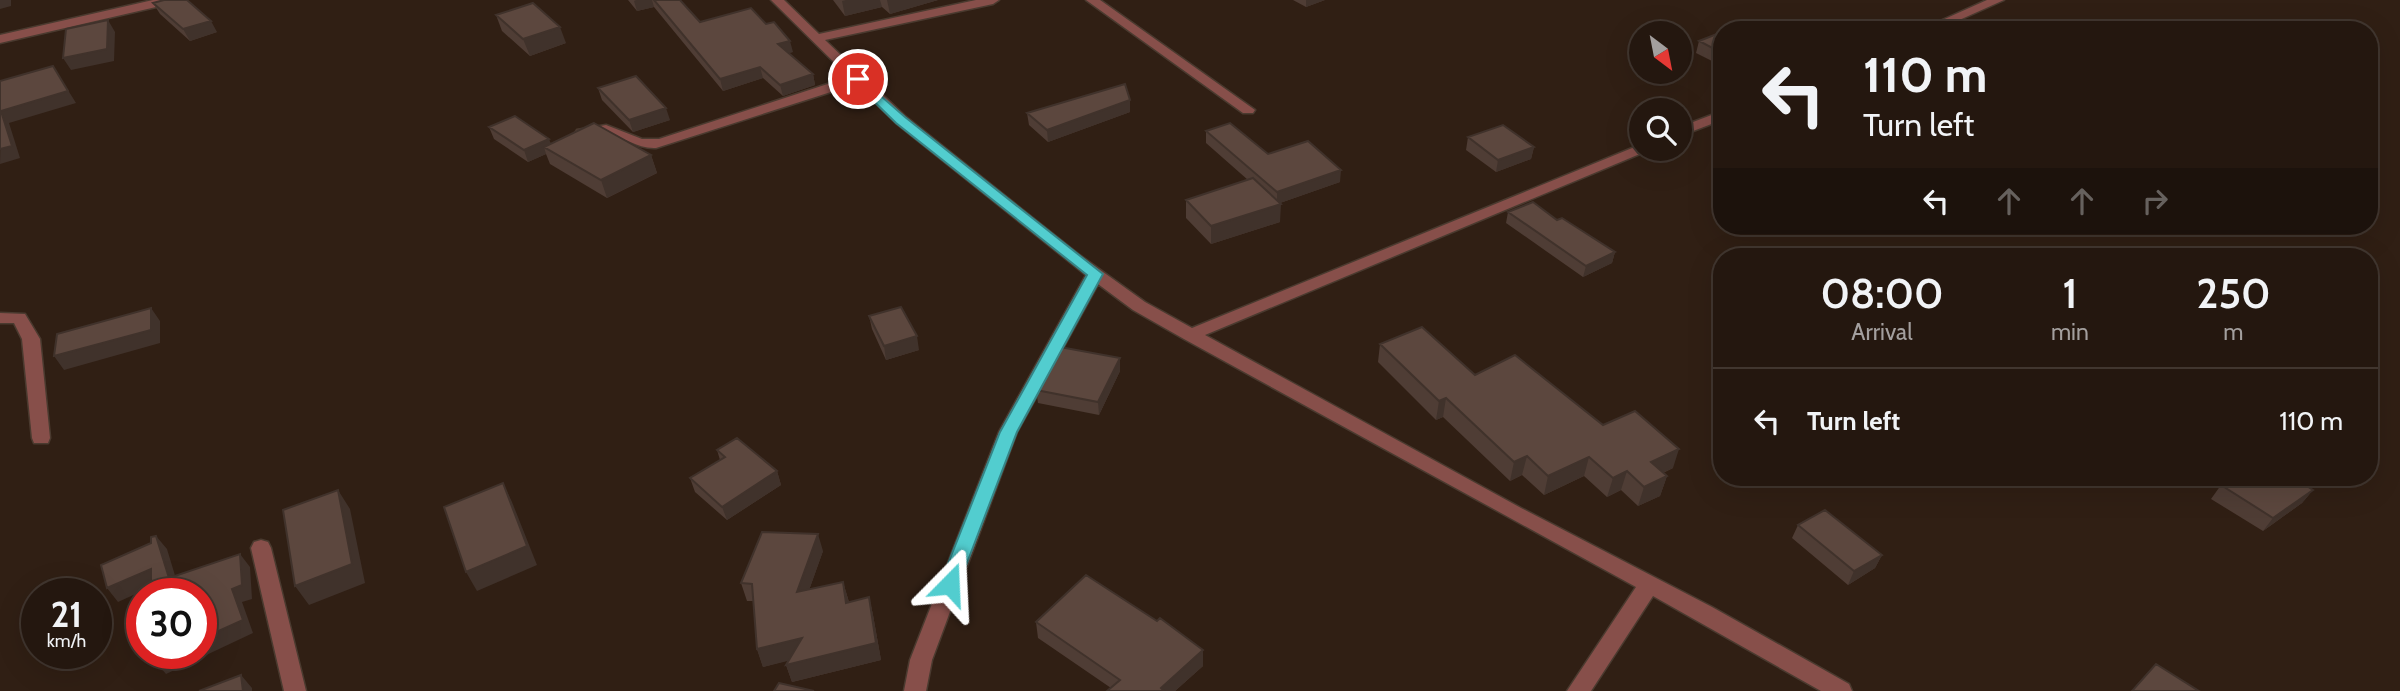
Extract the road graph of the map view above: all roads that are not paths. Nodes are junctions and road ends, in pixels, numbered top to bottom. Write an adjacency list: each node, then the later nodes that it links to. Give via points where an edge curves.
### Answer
1 (169, 0): 8 (street)
2 (777, 0): 7 (street)
3 (993, 0): 7 (street)
4 (1092, 0): 10 (street)
5 (1998, 0): 6 (street)
6 (1948, 21)
7 (816, 38): 9 (street)
8 (0, 39)
9 (858, 79): 13 (street, via 673,140 651,144 611,128); 15 (street, via 911,128)
10 (1248, 110)
11 (1713, 119): 12 (street)
12 (1692, 127)
13 (562, 139)
14 (1629, 153): 17 (street)
15 (1095, 274): 17 (street); 22 (street, via 1008,432 921,660)
16 (0, 318): 18 (street, via 19,318 31,339)
17 (1190, 335): 20 (street)
18 (41, 438)
19 (261, 548): 21 (street)
20 (1649, 584): 23 (street); 24 (street)
21 (295, 691)
22 (915, 691)
23 (1578, 691)
24 (1841, 691)

